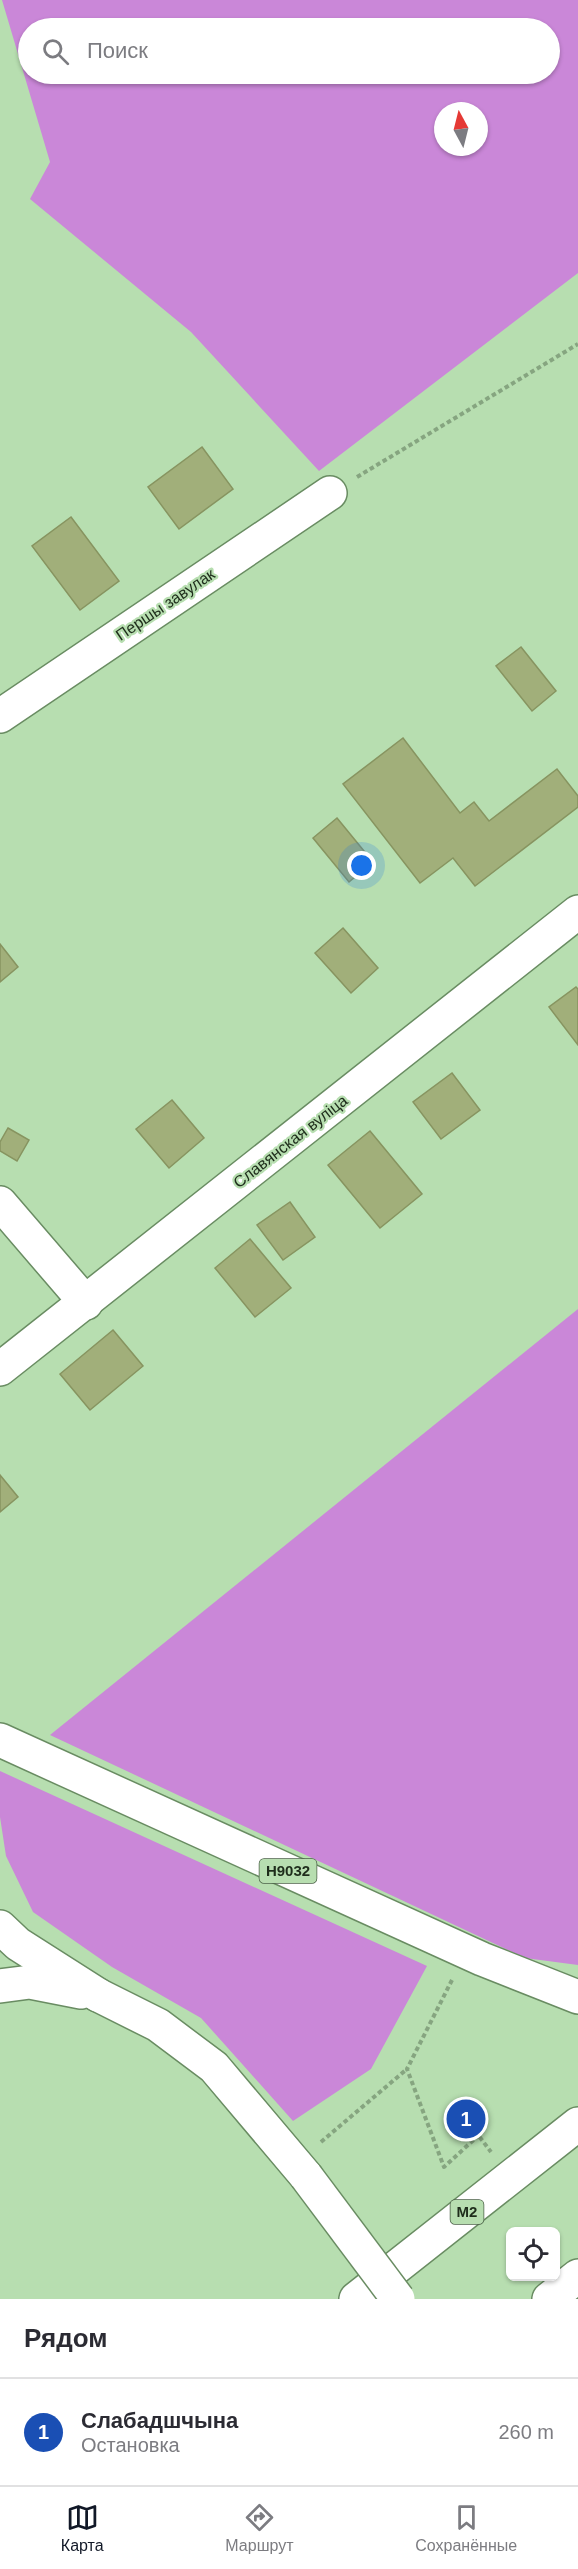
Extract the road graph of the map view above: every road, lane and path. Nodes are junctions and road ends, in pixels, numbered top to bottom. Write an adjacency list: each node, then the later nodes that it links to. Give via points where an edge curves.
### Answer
1 (578, 344): 2 (path)
2 (330, 493): 3 (main road, Першы завулак)
3 (0, 716)
4 (578, 912): 6 (main road, Славянская вуліца)
5 (0, 1203): 6 (main road)
6 (86, 1303): 7 (main road, Славянская вуліца)
7 (0, 1369)
8 (0, 1740): 10 (main road, Н9032)
9 (0, 1927): 12 (main road, via 18,1944)
10 (466, 1952): 13 (main road, Н9032); 14 (path)
11 (0, 1986): 12 (main road, via 30,1982)
12 (98, 1995): 22 (main road, bridge, via 158,2025 214,2067 306,2176)
13 (578, 1997)
14 (407, 2069): 17 (path, via 444,2167); 18 (path)
15 (466, 2119): 17 (path)
16 (578, 2124): 19 (main road, М2)
17 (479, 2135): 19 (path)
18 (318, 2145)
19 (511, 2178): 21 (main road, М2)
20 (578, 2276): 23 (main road)
21 (356, 2299)
22 (398, 2299)
23 (549, 2299)

